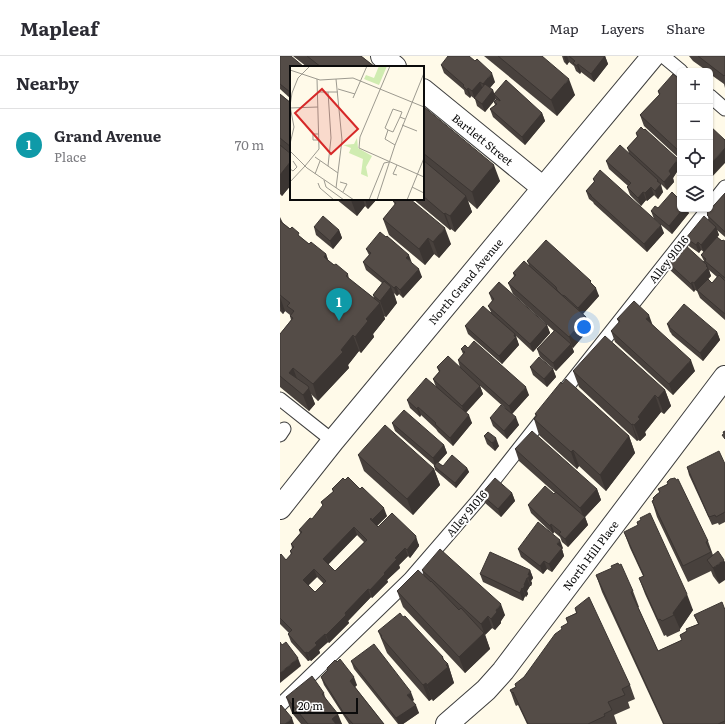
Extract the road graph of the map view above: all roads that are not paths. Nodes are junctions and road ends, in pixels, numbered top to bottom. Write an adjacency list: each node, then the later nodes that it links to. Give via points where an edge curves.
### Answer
1 (382, 56): 4 (street)
2 (653, 56): 9 (street, North Grand Avenue)
3 (663, 56): 5 (lane)
4 (394, 66)
5 (677, 68)
6 (424, 91): 9 (street, Bartlett Street)
7 (713, 99): 8 (lane)
8 (725, 109)
9 (542, 187): 15 (street, North Grand Avenue)
10 (725, 187): 11 (lane)
11 (713, 202)
12 (706, 212): 17 (lane, Alley 91016, via 480,498 410,579)
13 (725, 377): 18 (street, North Hill Place, via 504,671 486,690)
14 (280, 398): 15 (lane)
15 (333, 441): 16 (street, North Grand Avenue)
16 (282, 501)
17 (280, 705)
18 (471, 716): 19 (street, North Hill Place)
19 (447, 724)

